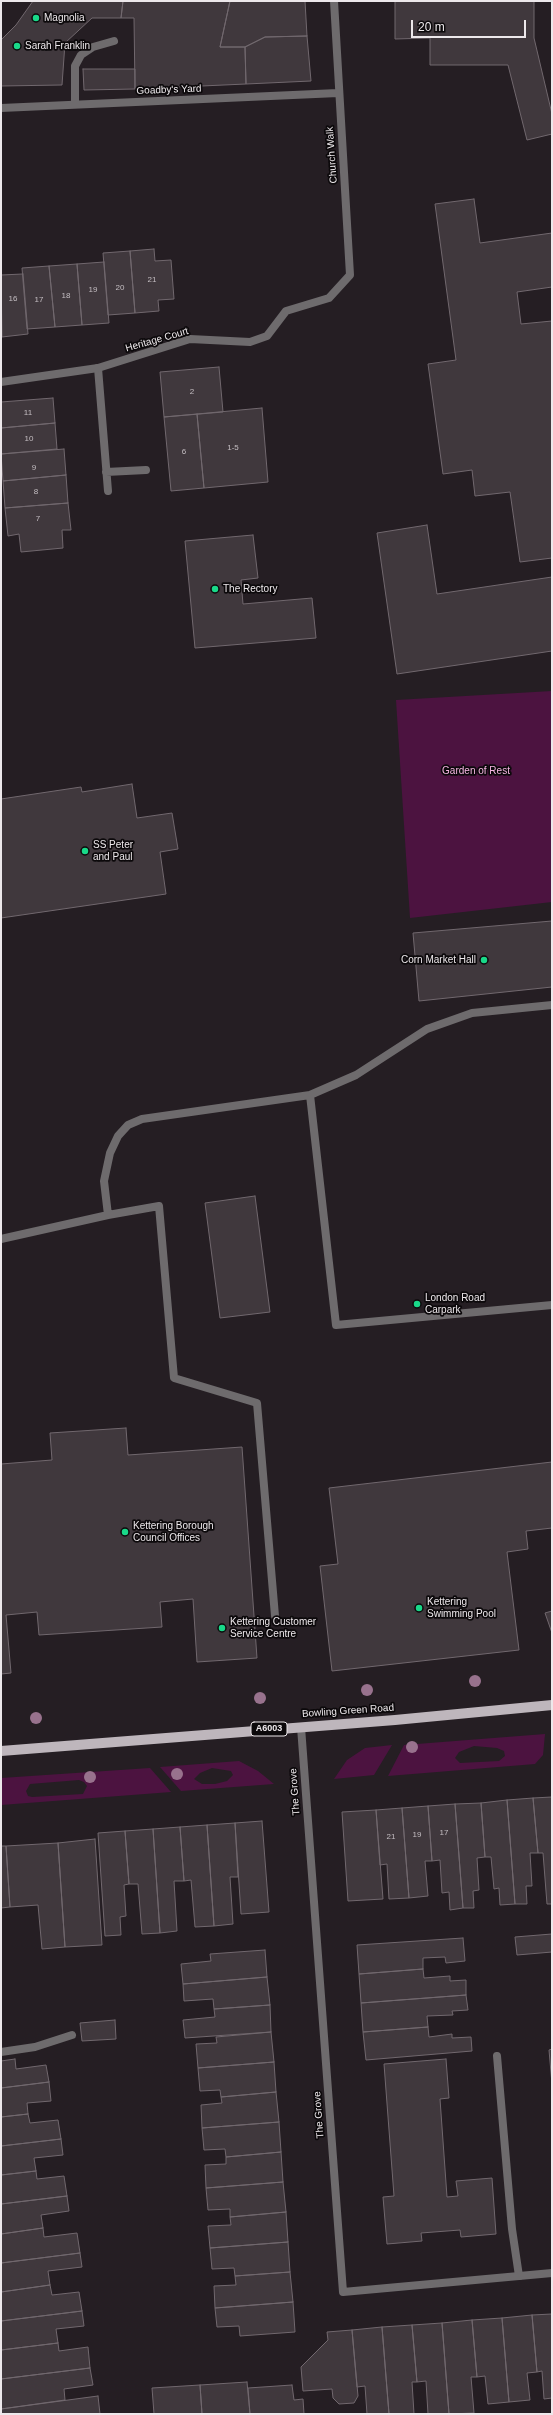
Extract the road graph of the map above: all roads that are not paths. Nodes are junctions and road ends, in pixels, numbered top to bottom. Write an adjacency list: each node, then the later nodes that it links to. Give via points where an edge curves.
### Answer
1 (334, 1): 3 (street, Church Walk)
2 (114, 41): 4 (street, via 93,47 81,55 75,66)
3 (338, 93): 4 (street, Goadby's Yard); 6 (street, Church Walk, via 350,275)
4 (75, 104): 5 (street, Goadby's Yard)
5 (1, 108)
6 (329, 298): 7 (street, Heritage Court, via 286,311 267,336 250,342 190,338)
7 (98, 368): 8 (street, Heritage Court); 10 (street)
8 (1, 382)
9 (146, 470): 10 (street)
10 (106, 472): 11 (street)
11 (108, 491)
12 (552, 1005): 13 (street, via 472,1013 427,1029 356,1075)
13 (310, 1095): 14 (street, via 142,1119 128,1125 118,1136 110,1153 104,1181); 16 (street, via 336,1325)
14 (108, 1215): 15 (street); 17 (street, via 159,1206 174,1378 257,1403)
15 (1, 1239)
16 (552, 1305)
17 (275, 1616)
18 (552, 1705): 19 (main road, Bowling Green Road / A6003)
19 (301, 1727): 20 (main road, Bowling Green Road / A6003); 25 (street, The Grove, via 342,2292)
20 (1, 1751)
21 (72, 2035): 22 (street, via 35,2047)
22 (1, 2052)
23 (497, 2056): 25 (street, via 512,2229)
24 (552, 2273): 25 (street, The Grove)
25 (519, 2276)

